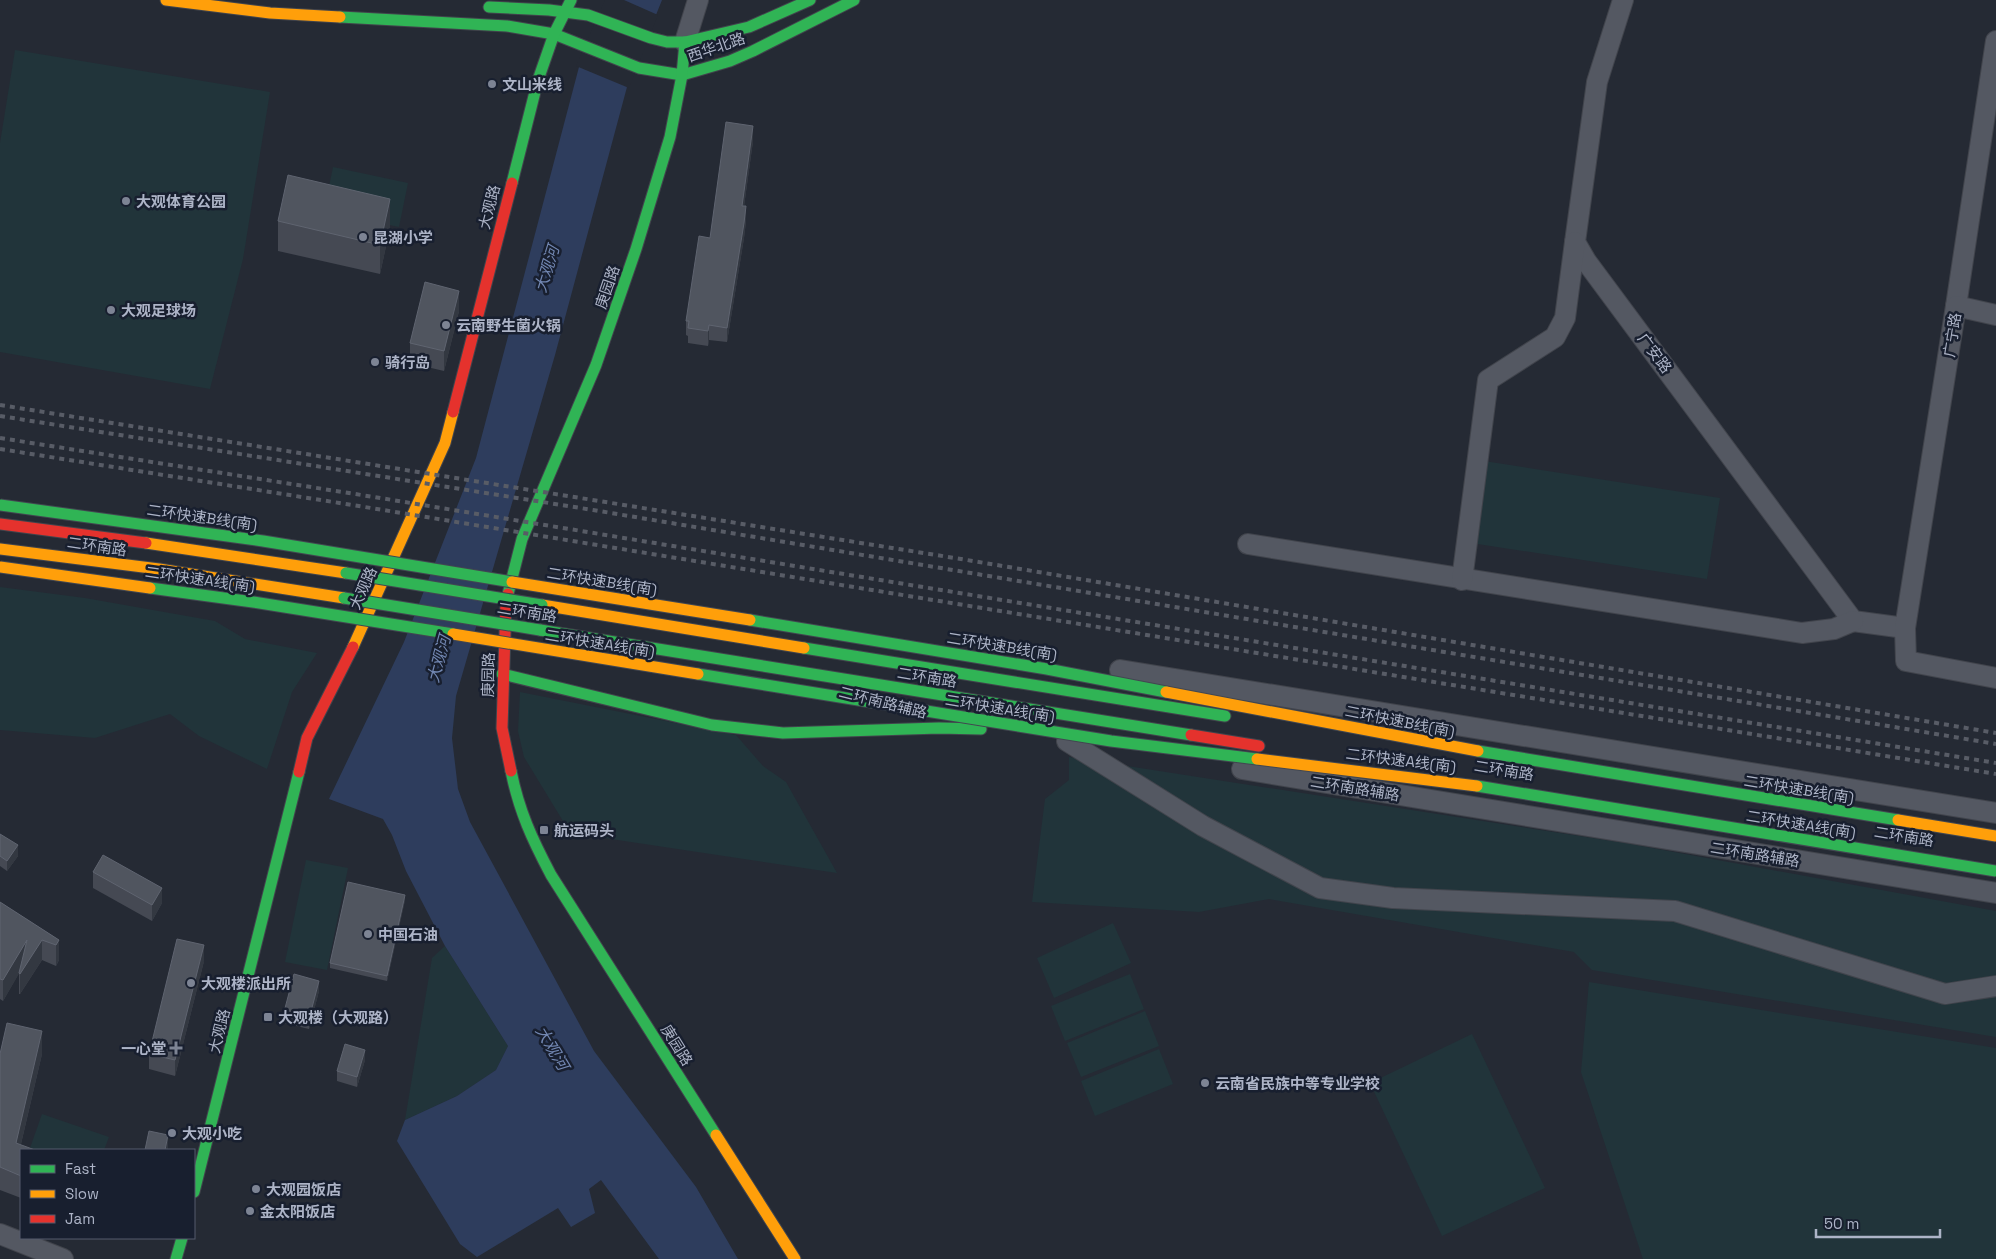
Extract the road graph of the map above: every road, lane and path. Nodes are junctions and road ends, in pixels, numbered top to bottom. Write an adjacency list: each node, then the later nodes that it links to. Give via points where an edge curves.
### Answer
1 (166, 0): 9 (main road, 西华北路, via 270,13 507,26)
2 (571, 0): 8 (main road, 大观路)
3 (698, 0): 11 (street)
4 (810, 0): 11 (main road, 西华北路, via 750,27)
5 (854, 0): 12 (main road, 西华北路, via 753,51)
6 (1623, 0): 13 (street, via 1598,82)
7 (476, 6): 8 (main road, 西华北路)
8 (565, 12): 9 (main road, 大观路); 11 (main road, 西华北路, via 588,15 651,38)
9 (554, 34): 12 (main road, 西华北路, via 639,68); 41 (main road, 大观路, via 516,161 445,443 366,620 307,738)
10 (1996, 41): 14 (street, 广宁路)
11 (685, 42): 12 (main road, 庚园路)
12 (682, 75): 26 (main road, 庚园路, via 670,137 636,249 602,347 522,539 506,602)
13 (1575, 242): 21 (street, via 1565,318 1555,337 1488,380); 22 (street, 广安路)
14 (1956, 306): 15 (street); 23 (street, 广宁路)
15 (1996, 314)
16 (0, 505): 35 (main road, 二环快速B线(南), bridge, via 263,541 1028,665 1458,748)
17 (0, 524): 24 (main road, 二环南路, bridge, via 163,545)
18 (1248, 544): 21 (street)
19 (0, 549): 25 (main road, 二环南路, bridge, via 159,569)
20 (0, 567): 38 (main road, 二环快速A线(南), bridge, via 253,602 1102,739 1453,782)
21 (1462, 580): 22 (street, via 1802,633 1834,629)
22 (1853, 620): 23 (street)
23 (1905, 628): 27 (street, 广宁路, via 1906,662)
24 (722, 634): 28 (main road, 二环南路); 34 (street, via 910,643 1024,655)
25 (719, 659): 30 (street, 二环南路辅路); 32 (main road, 二环南路)
26 (502, 674): 30 (main road, via 712,725 759,732 939,728); 46 (main road, 庚园路, via 502,728 517,800 528,833 551,875)
27 (1996, 678)
28 (1237, 718)
29 (1257, 721): 36 (main road, 二环南路)
30 (1014, 732): 31 (street, 二环南路辅路)
31 (1067, 740): 39 (street, 二环南路辅路); 40 (street, via 1202,826 1320,888 1393,898 1675,911 1945,994)
32 (1272, 748)
33 (1292, 752): 37 (main road, 二环南路)
34 (1996, 814)
35 (1996, 836)
36 (1996, 841)
37 (1996, 866)
38 (1996, 871)
39 (1996, 893)
40 (1996, 986)
41 (195, 1188)
42 (0, 1234): 44 (street)
43 (182, 1239): 45 (main road)
44 (63, 1259)
45 (176, 1259)
46 (795, 1259)

